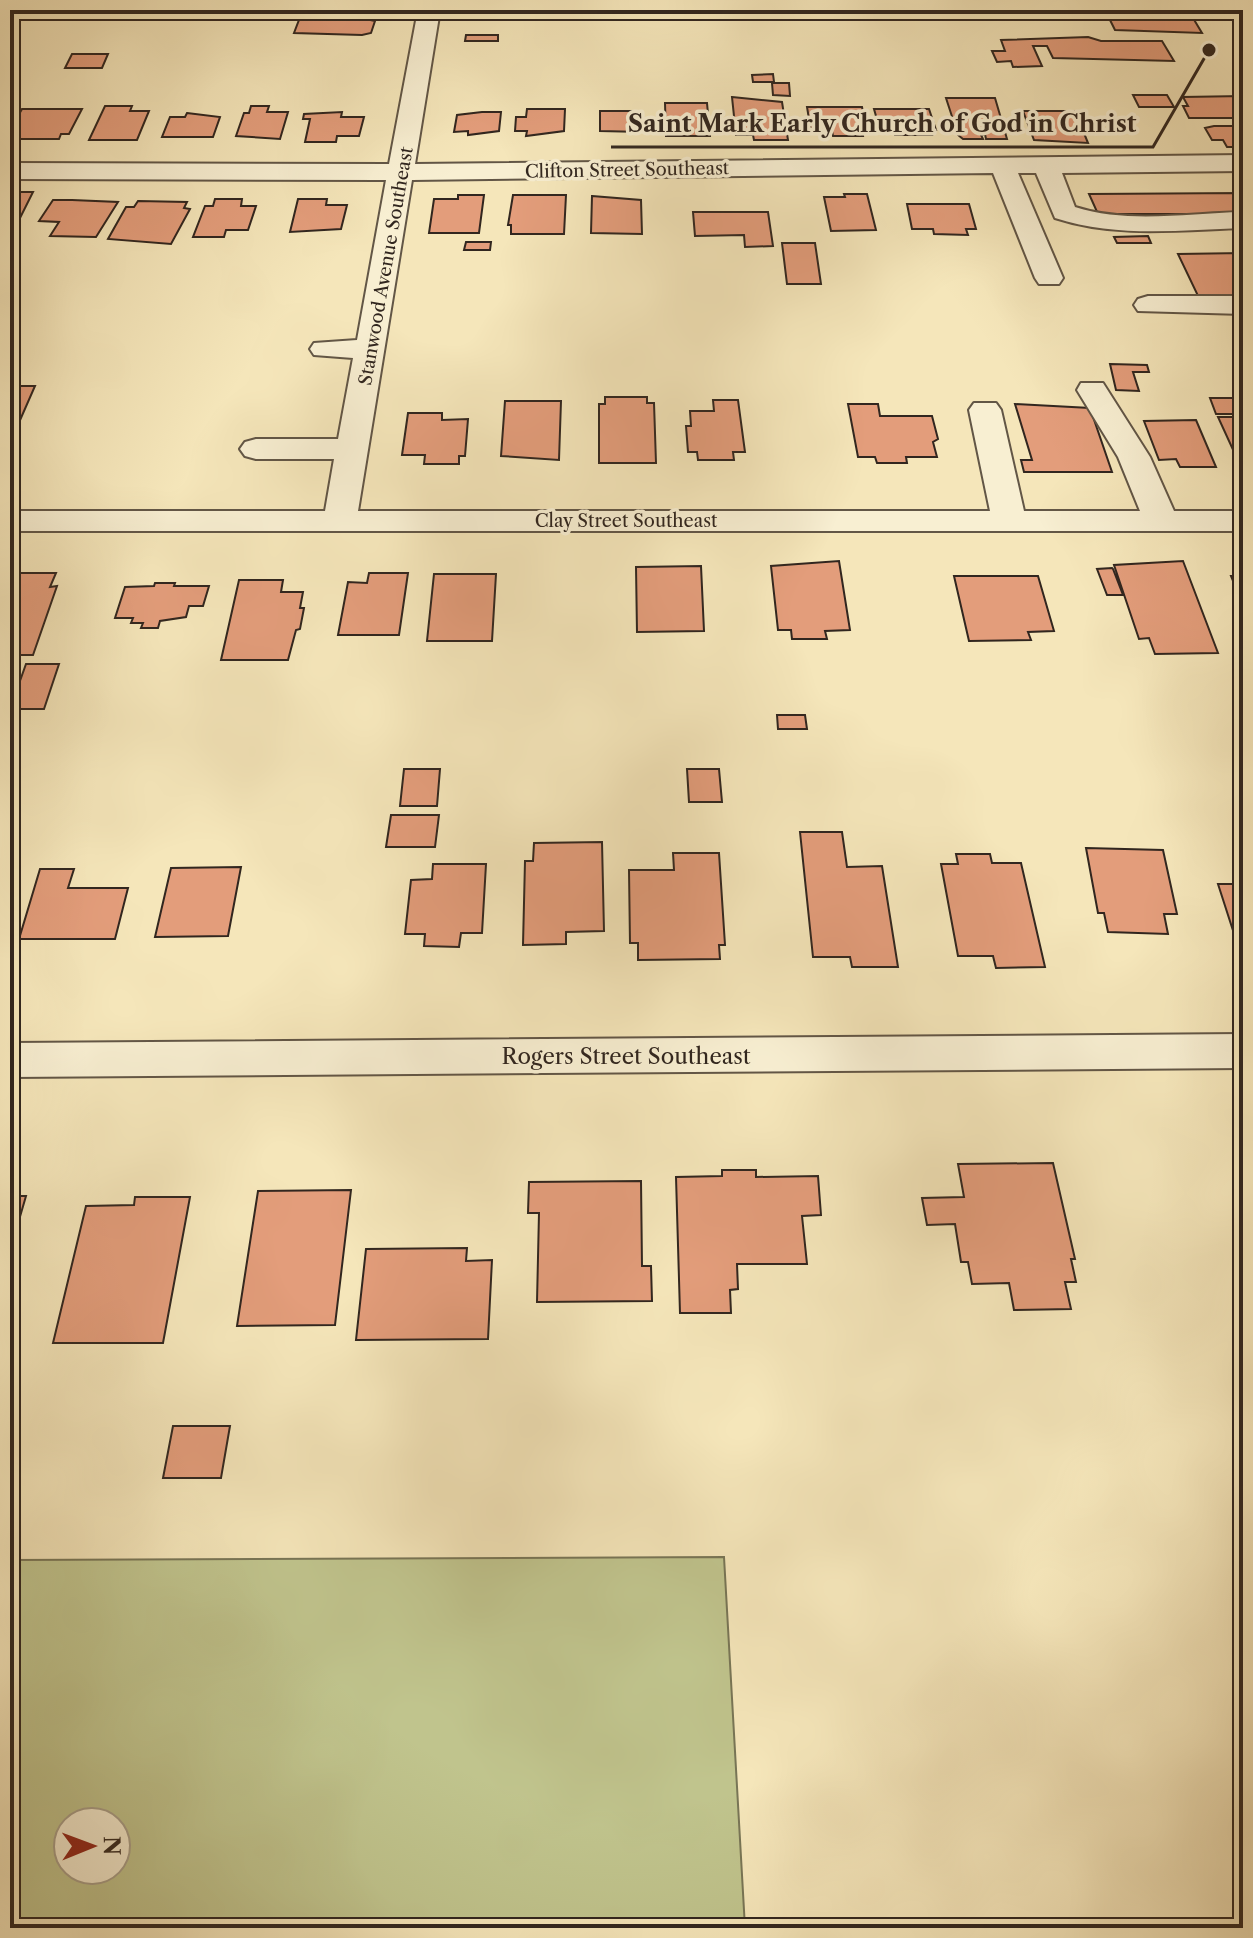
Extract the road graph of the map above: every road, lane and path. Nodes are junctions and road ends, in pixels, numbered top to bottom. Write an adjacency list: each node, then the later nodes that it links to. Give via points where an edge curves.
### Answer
1 (429, 10): 6 (street, Stanwood Avenue Southeast)
2 (1243, 163): 4 (street, Clifton Street Southeast)
3 (1002, 165): 4 (street, Clifton Street Southeast); 6 (street, Clifton Street Southeast); 8 (street)
4 (1046, 165): 7 (street, via 1064,212 1078,218)
5 (10, 171): 6 (street, Clifton Street Southeast)
6 (404, 172): 12 (street, Stanwood Avenue Southeast)
7 (1243, 220)
8 (1049, 278)
9 (1148, 305): 10 (street)
10 (1243, 305)
11 (325, 349): 12 (street)
12 (371, 349): 16 (street, Stanwood Avenue Southeast)
13 (1092, 390): 20 (street, via 1134,457)
14 (985, 410): 19 (street)
15 (256, 449): 16 (street)
16 (353, 449): 17 (street, Stanwood Avenue Southeast)
17 (340, 520): 18 (street, Clay Street Southeast); 19 (street, Clay Street Southeast)
18 (10, 521)
19 (1009, 521): 20 (street, Clay Street Southeast)
20 (1161, 521): 21 (street, Clay Street Southeast)
21 (1243, 521)
22 (1243, 1051): 23 (street, Rogers Street Southeast)
23 (10, 1060)

